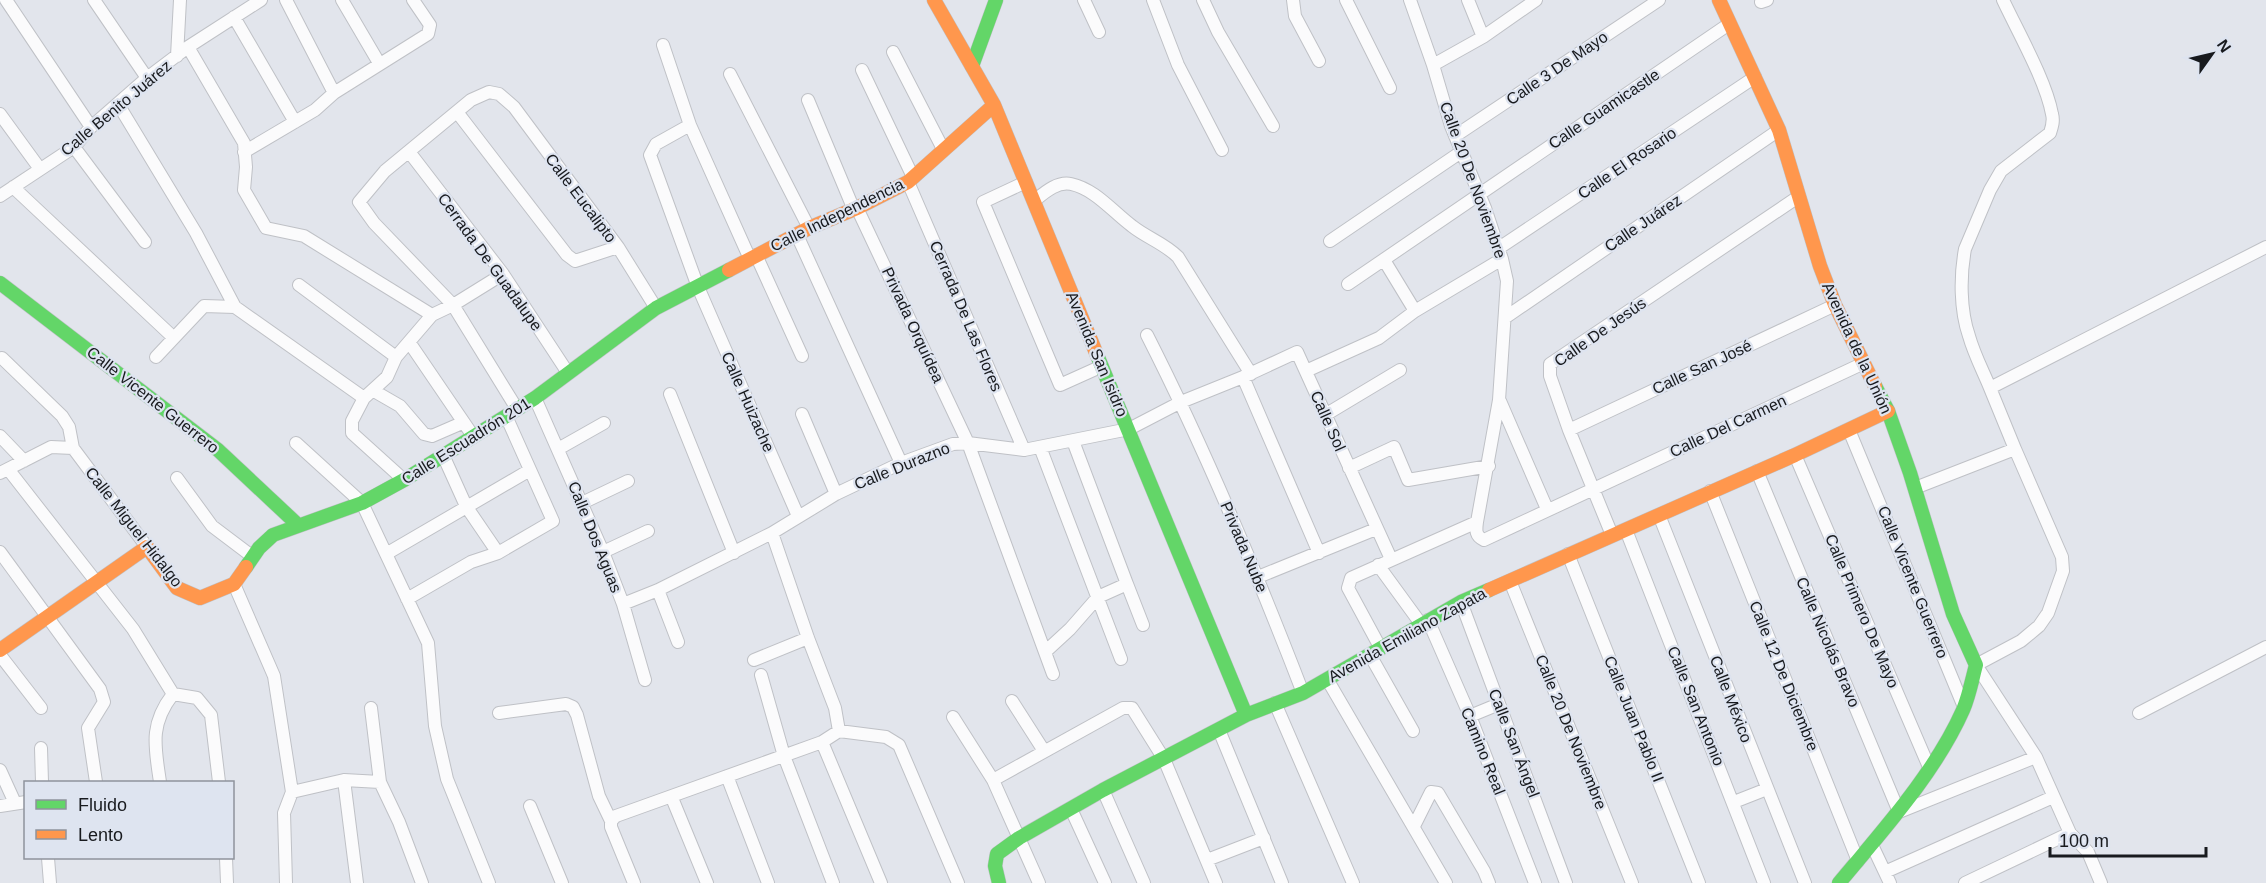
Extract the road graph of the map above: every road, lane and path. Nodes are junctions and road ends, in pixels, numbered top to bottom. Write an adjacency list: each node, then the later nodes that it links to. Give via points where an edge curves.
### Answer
1 (6, 0): 47 (street)
2 (94, 0): 36 (street)
3 (180, 0): 28 (street)
4 (261, 0): 21 (street, Calle Benito Juárez)
5 (286, 0): 38 (street)
6 (342, 0): 30 (street)
7 (413, 0): 30 (street, via 430,25 428,34)
8 (934, 0): 32 (main road, Avenida San Isidro)
9 (996, 0): 32 (main road)
10 (1084, 0): 23 (street)
11 (1153, 0): 52 (street, via 1178,65)
12 (1203, 0): 46 (street)
13 (1293, 0): 29 (street, via 1295,16)
14 (1346, 0): 37 (street)
15 (1410, 0): 31 (street, Calle 20 De Noviembre)
16 (1468, 0): 24 (street)
17 (1659, 0): 49 (street, Calle 3 De Mayo)
18 (1719, 0): 22 (main road, Avenida de la Unión)
19 (2003, 0): 99 (street, via 2044,90 2053,124 2050,133 2001,171 1965,249 1964,317)
20 (1534, 1): 24 (street)
21 (234, 17): 26 (street, Calle Benito Juárez); 44 (street)
22 (1729, 24): 35 (main road, Avenida de la Unión); 60 (street, Calle Guamicastle)
23 (1099, 32)
24 (1483, 37): 31 (street)
25 (663, 45): 45 (street)
26 (188, 47): 28 (street, Calle Benito Juárez); 53 (street, via 244,142)
27 (893, 51): 51 (street)
28 (177, 56): 36 (street, Calle Benito Juárez)
29 (1319, 62)
30 (380, 63): 38 (street)
31 (1433, 65): 49 (street, Calle 20 De Noviembre)
32 (972, 66): 41 (main road, Avenida San Isidro)
33 (862, 70): 57 (street, Cerrada De Las Flores)
34 (730, 74): 65 (street)
35 (1755, 77): 48 (main road, Avenida de la Unión); 70 (street, Calle El Rosario)
36 (147, 78): 40 (street, Calle Benito Juárez)
37 (1390, 88)
38 (334, 93): 44 (street)
39 (808, 100): 64 (street, Privada Orquídea)
40 (118, 104): 47 (street, Calle Benito Juárez); 80 (street, via 196,233)
41 (993, 105): 51 (main road, Calle Independencia); 58 (main road, Avenida San Isidro)
42 (457, 112): 55 (street); 68 (street, via 567,255 575,261); 68 (street, Calle Eucalipto, via 489,92 499,94 514,107)
43 (0, 114): 56 (street)
44 (295, 122): 53 (street)
45 (690, 125): 71 (street); 77 (street, Calle Huizache, via 656,144 650,155)
46 (1273, 126)
47 (91, 127): 50 (street, Calle Benito Juárez)
48 (1779, 130): 62 (main road, Avenida de la Unión); 84 (street, Calle Juárez)
49 (1455, 136): 54 (street, Calle 20 De Noviembre)
50 (74, 147): 56 (street, Calle Benito Juárez); 67 (street)
51 (943, 149): 57 (main road, Calle Independencia)
52 (1222, 150)
53 (244, 152): 83 (street, via 244,189 266,228 304,236)
54 (1461, 152): 60 (street, Calle 20 De Noviembre); 66 (street)
55 (410, 153): 73 (street, Cerrada De Guadalupe); 78 (street, via 385,171 359,202 374,223)
56 (40, 169): 59 (street, Calle Benito Juárez)
57 (910, 180): 64 (main road, Calle Independencia); 123 (street, Cerrada De Las Flores)
58 (1026, 182): 63 (main road, Avenida San Isidro); 94 (street, via 982,202 1060,385)
59 (13, 187): 61 (street, Calle Benito Juárez); 86 (street)
60 (1480, 194): 70 (street, Calle 20 De Noviembre); 72 (street)
61 (0, 196)
62 (1798, 196): 79 (main road, Avenida de la Unión); 112 (street, Calle De Jesús, via 1550,364 1550,376)
63 (1034, 201): 94 (main road, Avenida San Isidro); 98 (street, via 1054,187 1072,184 1099,198 1132,227 1169,248 1178,256)
64 (856, 209): 65 (main road, Calle Independencia); 118 (street, Privada Orquídea)
65 (803, 231): 71 (main road, Calle Independencia); 127 (street)
66 (1330, 241)
67 (145, 242)
68 (618, 247): 81 (street, Calle Eucalipto)
69 (2266, 247): 99 (street)
70 (1501, 254): 82 (street, Calle El Rosario); 84 (street, Calle 20 De Noviembre, via 1507,281)
71 (753, 257): 77 (main road, Calle Independencia); 89 (street)
72 (1384, 260): 75 (street); 82 (street)
73 (503, 274): 78 (street); 97 (street, Cerrada De Guadalupe)
74 (0, 284): 147 (main road, Calle Vicente Guerrero, via 210,444)
75 (1348, 284)
76 (299, 285): 91 (street)
77 (698, 287): 81 (main road, Calle Escuadrón 201); 145 (street, Calle Huizache)
78 (453, 305): 83 (street); 106 (street)
79 (1835, 305): 93 (main road, Avenida de la Unión); 112 (street, Calle San José)
80 (235, 307): 86 (street, via 204,306); 101 (street)
81 (657, 308): 97 (main road, Calle Escuadrón 201)
82 (1415, 310): 96 (street, Calle El Rosario, via 1379,338)
83 (432, 315): 87 (street)
84 (1506, 317): 103 (street, Calle 20 De Noviembre)
85 (1147, 335): 104 (street, Privada Nube)
86 (174, 338): 90 (street)
87 (409, 342): 91 (street); 109 (street)
88 (1298, 351): 96 (street, Calle Sol); 98 (street, Calle Durazno)
89 (802, 356)
90 (156, 357)
91 (396, 357): 101 (street, via 387,377)
92 (2, 358): 120 (street, Calle Miguel Hidalgo, via 62,416 69,427)
93 (1864, 363): 105 (main road, Avenida de la Unión); 137 (street, Calle Del Carmen)
94 (1100, 367): 111 (main road, Avenida San Isidro)
95 (1400, 370): 108 (street)
96 (1306, 371): 108 (street, Calle Sol)
97 (568, 373): 102 (main road, Calle Escuadrón 201)
98 (1247, 376): 104 (street, Calle Durazno); 158 (street)
99 (1990, 388): 121 (street)
100 (670, 393): 157 (street)
101 (369, 394): 109 (street, via 399,406 424,434 432,436); 134 (street, via 352,421 352,434)
102 (535, 398): 106 (main road, Calle Escuadrón 201); 122 (street, Calle Dos Aguas)
103 (1499, 400): 128 (street, Calle 20 De Noviembre); 143 (street)
104 (1181, 402): 111 (street, Calle Durazno); 164 (street, Privada Nube)
105 (1888, 411): 113 (main road, Avenida Emiliano Zapata); 136 (main road, Avenida de la Unión)
106 (512, 412): 114 (main road, Calle Escuadrón 201); 130 (street)
107 (802, 414): 139 (street)
108 (1325, 415): 129 (street, Calle Sol)
109 (462, 423): 114 (street)
110 (604, 423): 122 (street)
111 (1129, 429): 116 (street, Calle Durazno); 201 (main road, Avenida San Isidro)
112 (1569, 430): 137 (street, Calle De Jesús)
113 (1850, 430): 124 (main road, Avenida Emiliano Zapata); 198 (street, Calle Vicente Guerrero)
114 (473, 435): 125 (main road, Calle Escuadrón 201)
115 (0, 436): 126 (street)
116 (1073, 441): 119 (street, Calle Durazno); 168 (street)
117 (296, 443): 140 (street)
118 (968, 443): 123 (street, Calle Durazno); 127 (street, Calle Durazno, via 953,444); 181 (street, Privada Orquídea)
119 (1040, 447): 123 (street, Calle Durazno); 170 (street)
120 (73, 448): 126 (street, via 51,447); 153 (street, Calle Miguel Hidalgo)
121 (2015, 448): 136 (street); 186 (street, via 2062,556 2063,571 2048,613 2039,626 2021,641)
122 (558, 449): 141 (street, Calle Dos Aguas)
123 (1024, 450)
124 (1795, 454): 132 (main road, Avenida Emiliano Zapata); 213 (street, Calle Primero De Mayo)
125 (443, 455): 134 (main road, Calle Escuadrón 201); 142 (street)
126 (24, 460): 131 (street)
127 (901, 463): 139 (street, Calle Durazno)
128 (1489, 466): 129 (street, Calle Sol, via 1408,480 1394,447); 146 (street, Calle 20 De Noviembre)
129 (1349, 468): 148 (street)
130 (530, 470): 142 (street); 156 (street, via 553,521)
131 (4, 471): 166 (street)
132 (1757, 471): 138 (main road, Avenida Emiliano Zapata); 233 (street, Calle Nicolás Bravo)
133 (177, 478): 161 (street, via 212,526)
134 (404, 480): 140 (main road, Calle Escuadrón 201)
135 (628, 481): 141 (street)
136 (1915, 488): 186 (main road, Avenida de la Unión, via 1953,614)
137 (1593, 489): 143 (street, Calle Del Carmen); 152 (street, Calle De Jesús)
138 (1710, 491): 144 (main road, Avenida Emiliano Zapata); 243 (street, Calle 12 De Diciembre)
139 (836, 494): 145 (street, Calle Durazno)
140 (362, 503): 147 (main road, Calle Escuadrón 201); 160 (street)
141 (582, 503): 155 (street, Calle Dos Aguas)
142 (466, 506): 156 (street); 160 (street)
143 (1547, 509): 146 (street, via 1484,540 1476,532)
144 (1659, 515): 149 (main road, Avenida Emiliano Zapata); 223 (street, Calle México)
145 (798, 516): 151 (street, Calle Durazno)
146 (1478, 522): 162 (street)
147 (298, 525): 161 (main road, Calle Escuadrón 201, via 273,535)
148 (1376, 529): 158 (street); 162 (street)
149 (1626, 530): 152 (main road, Avenida Emiliano Zapata); 229 (street, Calle San Antonio)
150 (648, 531): 155 (street)
151 (772, 533): 157 (street, Calle Durazno); 177 (street)
152 (1612, 536): 159 (main road, Avenida Emiliano Zapata)
153 (147, 547): 166 (main road); 167 (main road, Calle Miguel Hidalgo, via 177,588 200,598)
154 (0, 552): 174 (street)
155 (603, 552): 173 (street, Calle Dos Aguas)
156 (498, 553): 171 (street, via 471,561)
157 (734, 553): 169 (street, Calle Durazno)
158 (1319, 553): 164 (street)
159 (1568, 554): 165 (main road, Avenida Emiliano Zapata); 270 (street, Calle Juan Pablo II)
160 (386, 555): 171 (street)
161 (253, 557): 167 (main road, Calle Escuadrón 201)
162 (1391, 559): 163 (street)
163 (1378, 565): 175 (street, Camino Real); 182 (street, via 1351,578 1348,588)
164 (1258, 578): 191 (street, Privada Nube)
165 (1510, 581): 172 (main road, Avenida Emiliano Zapata); 269 (street, Calle 20 De Noviembre)
166 (98, 583): 174 (main road); 192 (street, via 133,629)
167 (234, 584): 225 (street, via 274,676)
168 (1127, 584): 170 (street); 176 (street)
169 (658, 590): 173 (street, Calle Durazno); 178 (street)
170 (1098, 597): 181 (street); 184 (street)
171 (407, 599): 250 (street, via 429,642 435,726 447,779)
172 (1461, 602): 175 (main road, Avenida Emiliano Zapata); 195 (street, Calle San Ángel)
173 (622, 604): 190 (street, Calle Dos Aguas)
174 (48, 617): 180 (main road); 219 (street, via 100,689 104,702 88,728)
175 (1425, 622): 182 (main road, Avenida Emiliano Zapata); 203 (street, Camino Real)
176 (1143, 625)
177 (808, 638): 185 (street); 205 (street, via 835,708)
178 (678, 642)
179 (2266, 647): 200 (street)
180 (0, 650)
181 (1045, 652): 187 (street, Privada Orquídea)
182 (1375, 652): 189 (main road, Avenida Emiliano Zapata); 206 (street)
183 (0, 655): 196 (street)
184 (1121, 659)
185 (754, 660)
186 (1976, 665): 198 (main road); 211 (street)
187 (1053, 674)
188 (761, 675): 210 (street)
189 (1327, 679): 191 (main road, Avenida Emiliano Zapata); 235 (street)
190 (645, 680)
191 (1303, 693): 194 (main road, Avenida Emiliano Zapata)
192 (173, 694): 220 (street, via 154,735); 221 (street, via 197,698 211,715)
193 (1012, 701): 209 (street)
194 (1275, 703): 201 (main road, Avenida Emiliano Zapata); 264 (street)
195 (1499, 704): 203 (street); 268 (street, Calle San Ángel)
196 (41, 708)
197 (371, 708): 222 (street)
198 (1964, 708): 213 (main road)
199 (499, 713): 234 (street, via 566,704 573,707 599,796)
200 (2139, 713)
201 (1246, 715): 204 (main road, Avenida Emiliano Zapata)
202 (953, 717): 217 (street)
203 (1470, 717): 267 (street, Camino Real)
204 (1219, 729): 212 (main road, Avenida Emiliano Zapata); 238 (street)
205 (839, 731): 207 (street); 257 (street, via 886,737 899,745)
206 (1413, 731)
207 (822, 742): 210 (street); 256 (street)
208 (40, 748): 218 (street)
209 (1044, 751): 212 (street, via 1123,708 1132,708); 217 (street)
210 (784, 756): 215 (street); 255 (street)
211 (2036, 757): 226 (street); 233 (street)
212 (1164, 759): 224 (main road, Avenida Emiliano Zapata); 242 (street)
213 (1929, 767): 233 (main road)
214 (0, 770): 228 (street)
215 (727, 776): 227 (street); 254 (street)
216 (344, 780): 222 (street); 225 (street); 248 (street)
217 (993, 780): 237 (street)
218 (42, 781)
219 (96, 781)
220 (160, 781)
221 (219, 781)
222 (380, 782): 249 (street)
223 (1767, 789): 229 (street); 272 (street, Calle México)
224 (1103, 790): 232 (main road, Avenida Emiliano Zapata); 261 (street)
225 (292, 792): 247 (street, via 284,813)
226 (2053, 797): 236 (street); 244 (street)
227 (672, 798): 234 (street); 253 (street)
228 (20, 802): 230 (street)
229 (1734, 802): 271 (street, Calle San Antonio)
230 (0, 806)
231 (530, 806): 251 (street)
232 (1071, 809): 237 (main road, Avenida Emiliano Zapata); 260 (street)
233 (1899, 812): 239 (main road)
234 (611, 821): 252 (street)
235 (1414, 825): 265 (street); 266 (street, via 1431,792 1438,793)
236 (2070, 833): 274 (street); 275 (street, via 2088,852)
237 (1019, 838): 258 (main road, Avenida Emiliano Zapata, via 996,854); 259 (street)
238 (1264, 838): 242 (street); 263 (street)
239 (1872, 845): 243 (main road); 244 (street)
240 (48, 859): 245 (street)
241 (226, 859): 246 (street)
242 (1207, 860): 262 (street)
243 (1858, 861): 273 (main road)
244 (1887, 878)
245 (50, 883)
246 (227, 883)
247 (286, 883)
248 (357, 883)
249 (422, 883)
250 (489, 883)
251 (562, 883)
252 (634, 883)
253 (707, 883)
254 (768, 883)
255 (833, 883)
256 (881, 883)
257 (958, 883)
258 (999, 883)
259 (1039, 883)
260 (1105, 883)
261 (1144, 883)
262 (1216, 883)
263 (1282, 883)
264 (1353, 883)
265 (1446, 883)
266 (1489, 883)
267 (1535, 883)
268 (1566, 883)
269 (1632, 883)
270 (1699, 883)
271 (1764, 883)
272 (1805, 883)
273 (1839, 883)
274 (1965, 883)
275 (2101, 883)

